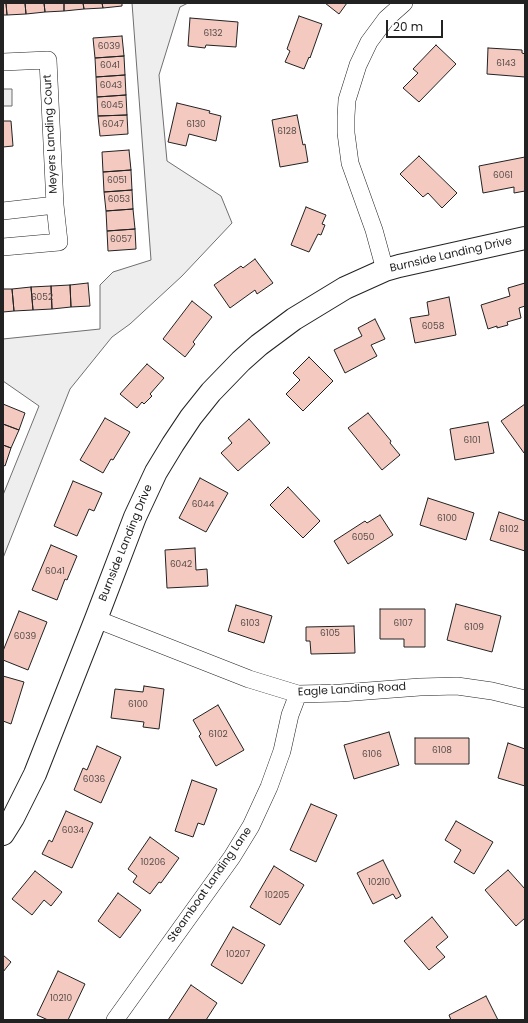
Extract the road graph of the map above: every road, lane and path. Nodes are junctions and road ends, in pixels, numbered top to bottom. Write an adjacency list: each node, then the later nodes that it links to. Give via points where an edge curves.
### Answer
1 (404, 3): 7 (street, via 386,19 369,42 358,65 347,100 346,133 350,163)
2 (3, 62): 3 (street, Meyers Landing Court, via 48,60)
3 (55, 205): 4 (street, Meyers Landing Court); 6 (street, Meyers Landing Court, via 59,242)
4 (3, 211)
5 (525, 238): 7 (street, Burnside Landing Drive)
6 (3, 247)
7 (385, 270): 8 (street, Burnside Landing Drive, via 345,288 294,319 241,361 208,396 191,417 156,472 134,517)
8 (96, 619): 9 (street, Eagle Landing Road, via 249,679); 11 (street, Burnside Landing Drive, via 35,774)
9 (298, 694): 10 (street, Eagle Landing Road, via 457,686); 12 (street, Steamboat Landing Lane, via 290,715 282,751 251,826 232,857)
10 (525, 699)
11 (3, 834)
12 (115, 1020)

